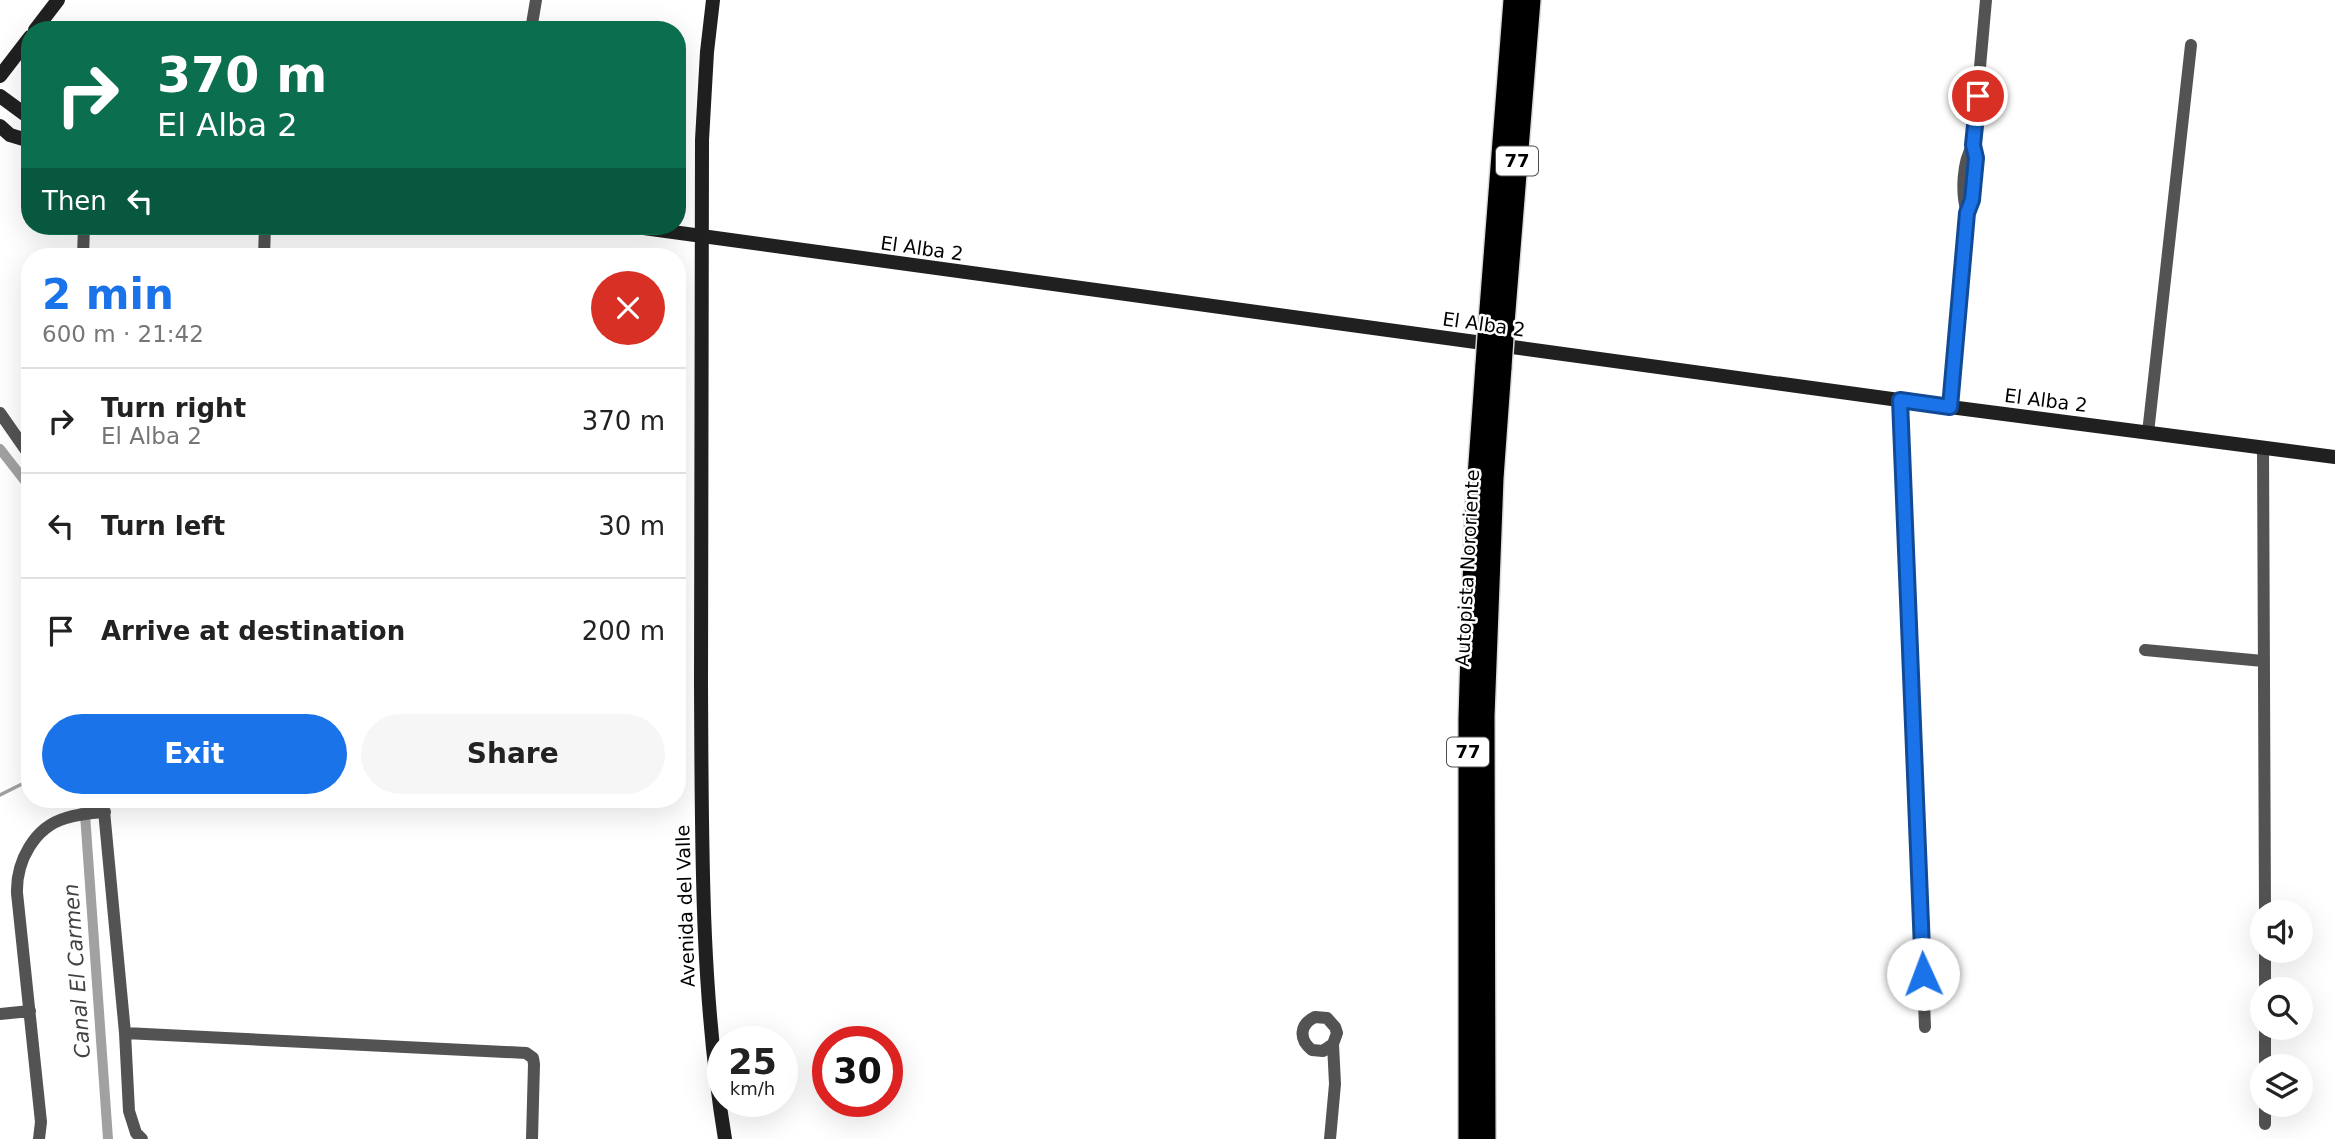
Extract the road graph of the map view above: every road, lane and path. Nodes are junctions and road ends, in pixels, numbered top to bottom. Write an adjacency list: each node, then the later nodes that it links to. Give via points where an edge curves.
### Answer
1 (58, 0): 7 (street)
2 (536, 0): 8 (street)
3 (713, 0): 17 (street, Avenida del Valle, via 702,141)
4 (1514, 0): 18 (highway, Autopista Nororiente / 77)
5 (1530, 0): 18 (highway, Autopista Nororiente / 77)
6 (1986, 0): 21 (street, via 1973,145 1976,158)
7 (42, 21)
8 (532, 21)
9 (2190, 45): 23 (street)
10 (21, 49): 11 (street)
11 (0, 76)
12 (0, 96): 13 (street)
13 (21, 111)
14 (0, 126): 15 (street)
15 (21, 138)
16 (686, 235): 17 (street, El Alba 2)
17 (701, 237): 20 (street, El Alba 2); 41 (street, Avenida del Valle, via 702,896 711,1032)
18 (1497, 322): 19 (highway, Autopista Nororiente / 77, bridge)
19 (1494, 366): 43 (highway, Autopista Nororiente / 77, via 1475,520 1469,706); 44 (highway, Autopista Nororiente / 77, via 1485,688)
20 (1900, 400): 21 (street, El Alba 2); 33 (street)
21 (1950, 407): 23 (street, El Alba 2)
22 (0, 413): 24 (street)
23 (2148, 433): 25 (street, El Alba 2)
24 (21, 443)
25 (2263, 448): 26 (street, El Alba 2); 28 (street)
26 (2335, 457)
27 (2145, 650): 28 (street)
28 (2263, 661): 30 (street)
29 (101, 808): 31 (street, via 56,821 26,853 18,875); 34 (street)
30 (2264, 900)
31 (30, 1011): 32 (street); 39 (street)
32 (0, 1014)
33 (1925, 1027)
34 (125, 1033): 38 (street, via 129,1111); 40 (street, via 526,1053 534,1064)
35 (1334, 1044): 42 (street)
36 (2265, 1117): 37 (street)
37 (2265, 1124)
38 (139, 1136)
39 (44, 1138)
40 (532, 1139)
41 (725, 1139)
42 (1330, 1139)
43 (1469, 1139)
44 (1485, 1139)

